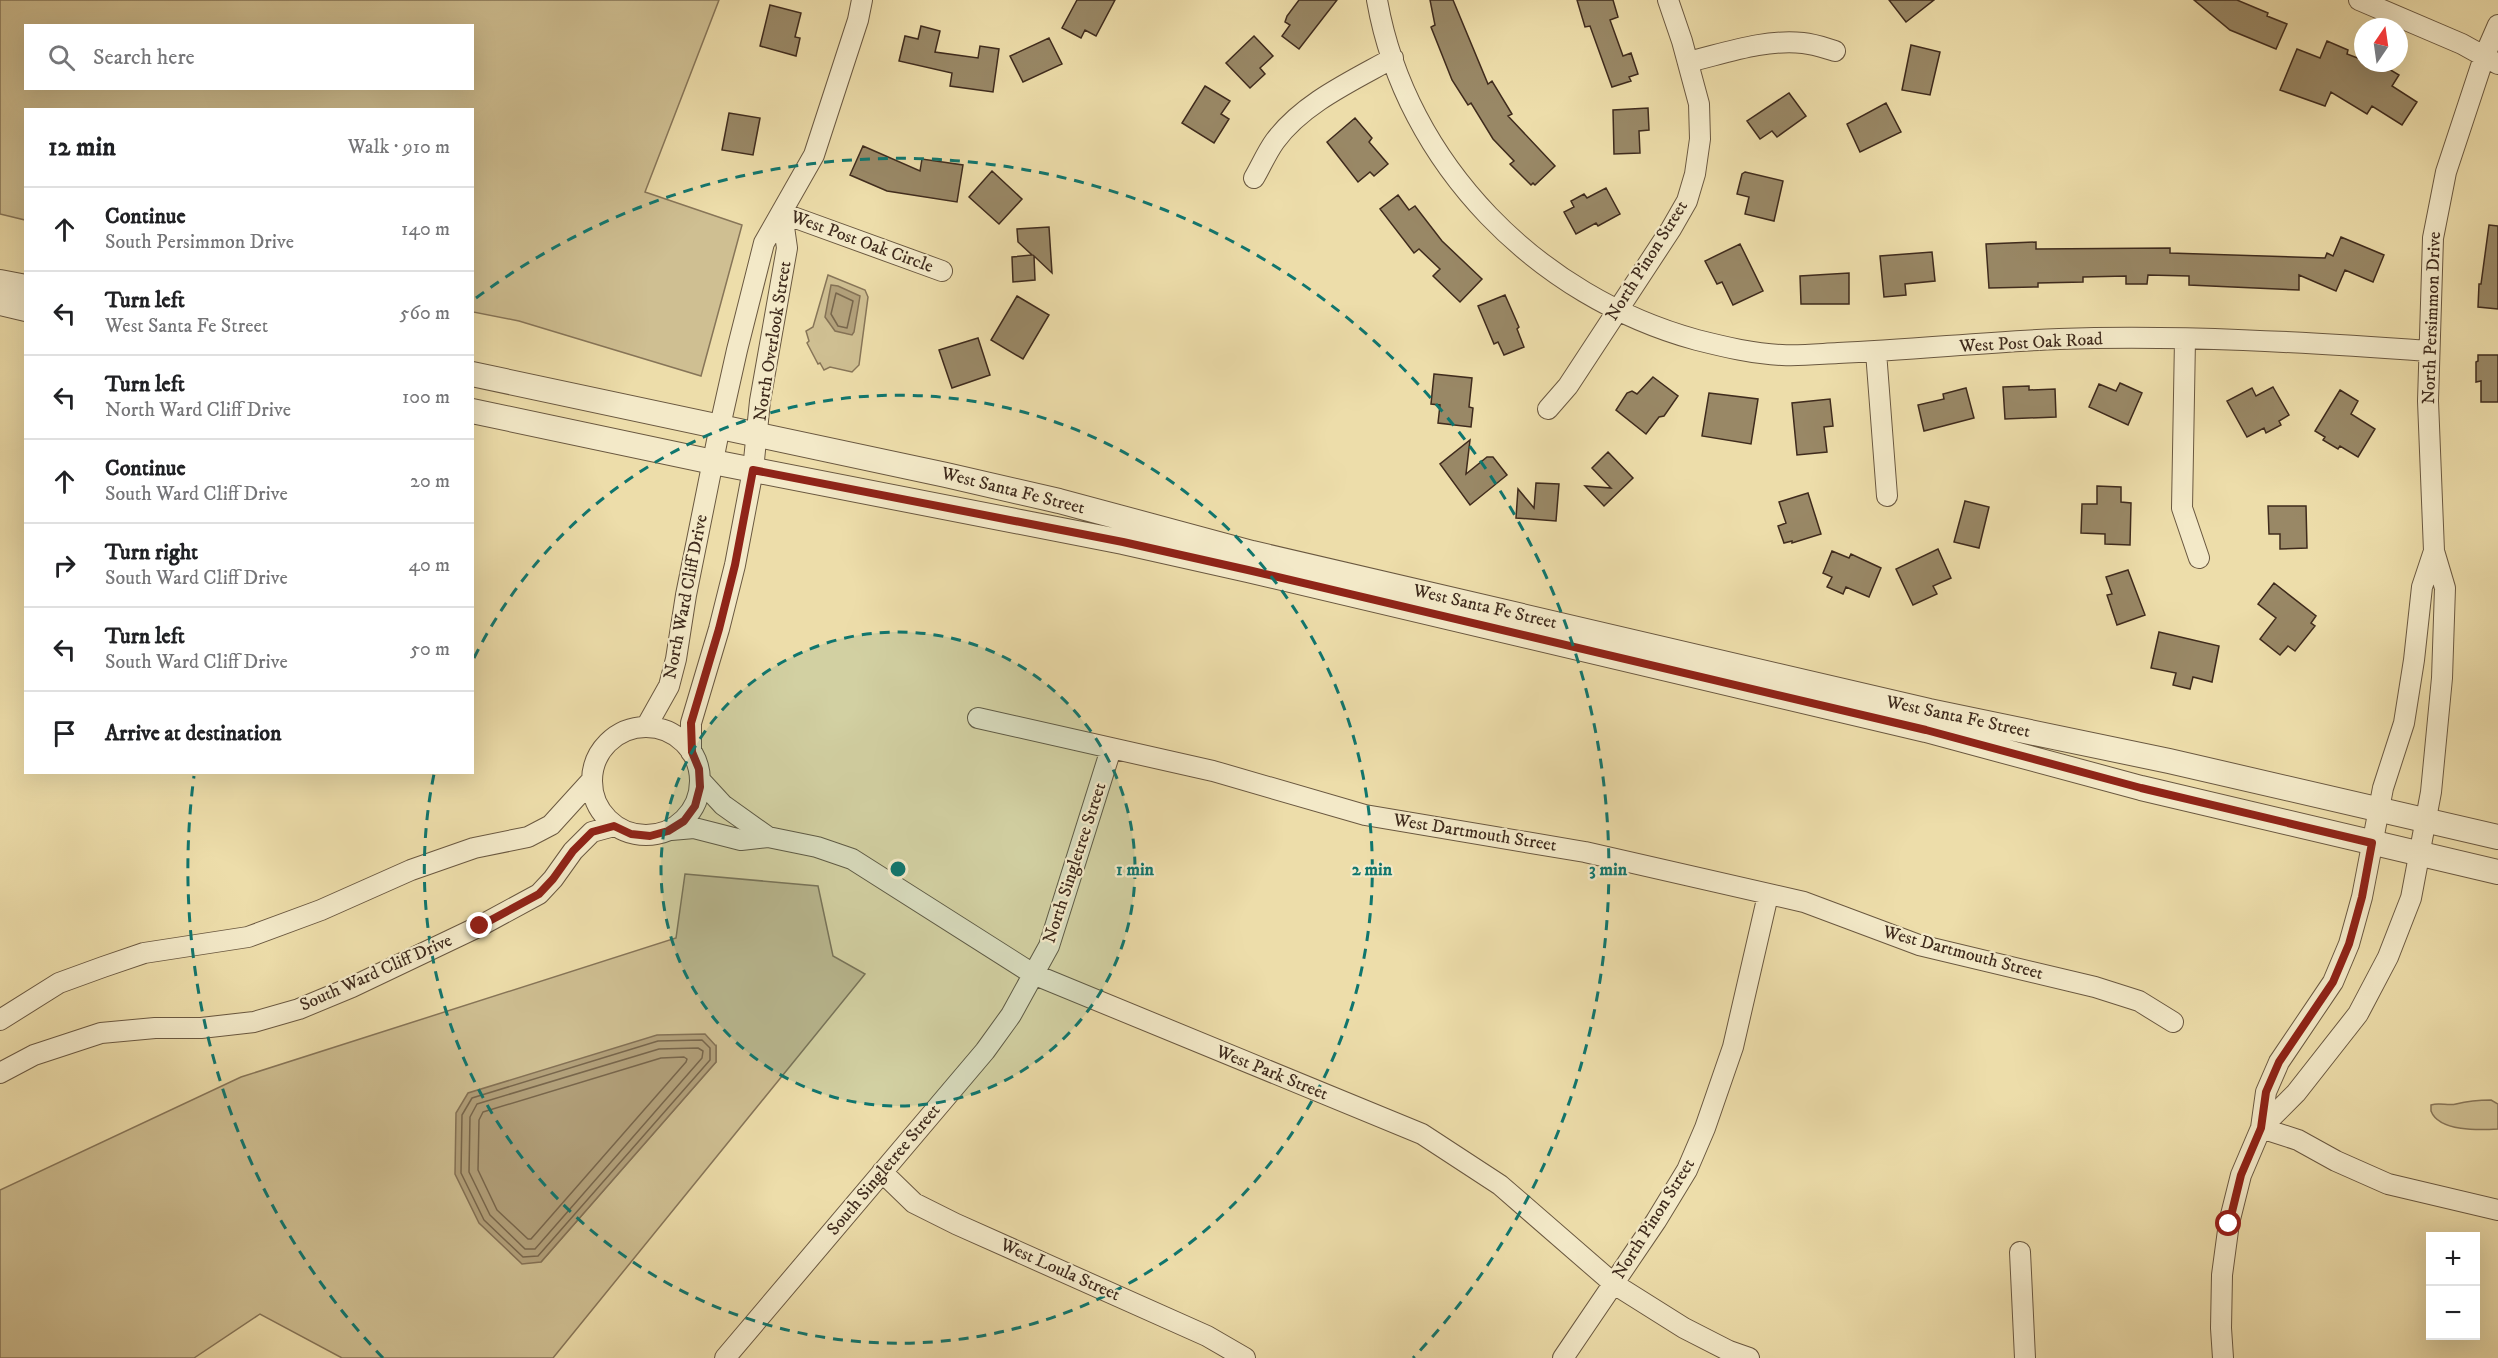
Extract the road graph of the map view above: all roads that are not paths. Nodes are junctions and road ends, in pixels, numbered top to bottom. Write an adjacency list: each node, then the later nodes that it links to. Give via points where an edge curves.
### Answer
1 (862, 0): 11 (street, North Overlook Street, via 814,155)
2 (1377, 0): 7 (street, West Post Oak Road)
3 (1668, 0): 9 (street, North Pinon Street)
4 (2359, 0): 8 (street)
5 (2498, 25): 8 (street, North Persimmon Drive)
6 (1835, 51): 9 (street, via 1806,43 1782,42)
7 (1393, 58): 10 (street, via 1298,117 1275,141); 17 (street, West Post Oak Road, via 1411,105 1437,152 1487,215 1556,274 1591,298)
8 (2491, 60): 19 (street, North Persimmon Drive, via 2446,172 2433,238)
9 (1688, 62): 17 (street, North Pinon Street, via 1699,104 1695,174 1687,201)
10 (1254, 177)
11 (782, 213): 12 (street, West Post Oak Circle); 24 (street, North Overlook Street, via 764,243); 25 (street, North Overlook Street, via 788,248 760,401)
12 (942, 271)
13 (0, 282): 14 (street)
14 (24, 287)
15 (0, 303): 16 (street)
16 (24, 309)
17 (1618, 310): 20 (street, West Post Oak Road, via 1663,330 1728,348 1781,355); 22 (street, North Pinon Street, via 1568,386)
18 (2185, 339): 19 (street, West Post Oak Road, via 2274,340); 20 (street, West Post Oak Road, via 2059,339); 30 (street, via 2182,508)
19 (2428, 351): 29 (street, North Persimmon Drive)
20 (1876, 352): 28 (street)
21 (474, 374): 24 (street, West Santa Fe Street)
22 (1548, 409)
23 (474, 411): 26 (street, West Santa Fe Street)
24 (720, 426): 25 (street, West Santa Fe Street); 26 (street, North Overlook Street)
25 (758, 435): 27 (street, North Overlook Street); 37 (street, West Santa Fe Street, via 980,483 1252,553 1894,703)
26 (713, 462): 27 (street, West Santa Fe Street); 32 (street, North Ward Cliff Drive, via 676,659 669,686)
27 (753, 470): 34 (street, North Ward Cliff Drive, via 725,608 691,723); 43 (street, West Santa Fe Street, via 1248,570 1914,727 2141,788)
28 (1887, 496)
29 (2434, 551): 37 (street, North Persimmon Drive, via 2422,587 2404,723); 38 (street, North Persimmon Drive, via 2445,599 2442,678)
30 (2199, 558)
31 (978, 718): 33 (street, West Dartmouth Street)
32 (646, 727): 34 (street, via 679,738); 36 (street, via 629,729 614,737 594,764)
33 (1111, 749): 46 (street, West Dartmouth Street, via 1213,771 1365,815 1585,852); 47 (street, North Singletree Street, via 1049,946)
34 (692, 752): 35 (street)
35 (700, 780): 40 (street, via 695,806 684,821); 41 (street, West Park Street, via 723,805)
36 (591, 781): 39 (street, via 602,814); 48 (street, via 551,825 528,837 474,848 411,870 248,937 144,953 103,967 59,983)
37 (2379, 809): 38 (street, West Santa Fe Street); 43 (street, North Persimmon Drive)
38 (2427, 821): 42 (street, West Santa Fe Street); 44 (street, North Persimmon Drive)
39 (614, 826): 40 (street, via 631,834 650,836); 50 (street, South Ward Cliff Drive, via 592,832 539,894 480,926 299,1009 254,1022 101,1033 34,1055)
40 (670, 830): 41 (street, West Park Street, via 694,828 741,840)
41 (768, 837): 47 (street, West Park Street, via 852,859)
42 (2498, 837)
43 (2372, 843): 44 (street, West Santa Fe Street); 51 (street, North Persimmon Drive, via 2349,944 2333,982 2279,1062 2266,1092)
44 (2418, 854): 45 (street, West Santa Fe Street); 51 (street, North Persimmon Drive, via 2411,898 2388,957 2358,1014 2296,1093)
45 (2498, 872)
46 (1768, 895): 49 (street, West Dartmouth Street, via 1830,910 1919,945 2095,987 2139,1001); 55 (street, North Pinon Street, via 1733,1047 1706,1128 1687,1170)
47 (1034, 974): 52 (street, South Singletree Street, via 985,1051); 55 (street, West Park Street, via 1422,1134 1500,1185)
48 (0, 1020)
49 (2173, 1022)
50 (0, 1072)
51 (2261, 1128): 53 (street, via 2298,1140 2388,1184); 61 (street, via 2241,1175 2229,1224 2222,1275)
52 (882, 1172): 56 (street, South Singletree Street); 57 (street, West Loula Street, via 914,1203 1207,1336)
53 (2498, 1210)
54 (2020, 1252): 60 (street)
55 (1614, 1284): 58 (street, North Pinon Street); 59 (street, West Park Street, via 1684,1328)
56 (725, 1358)
57 (1245, 1358)
58 (1563, 1358)
59 (1749, 1358)
60 (2025, 1358)
61 (2223, 1358)

